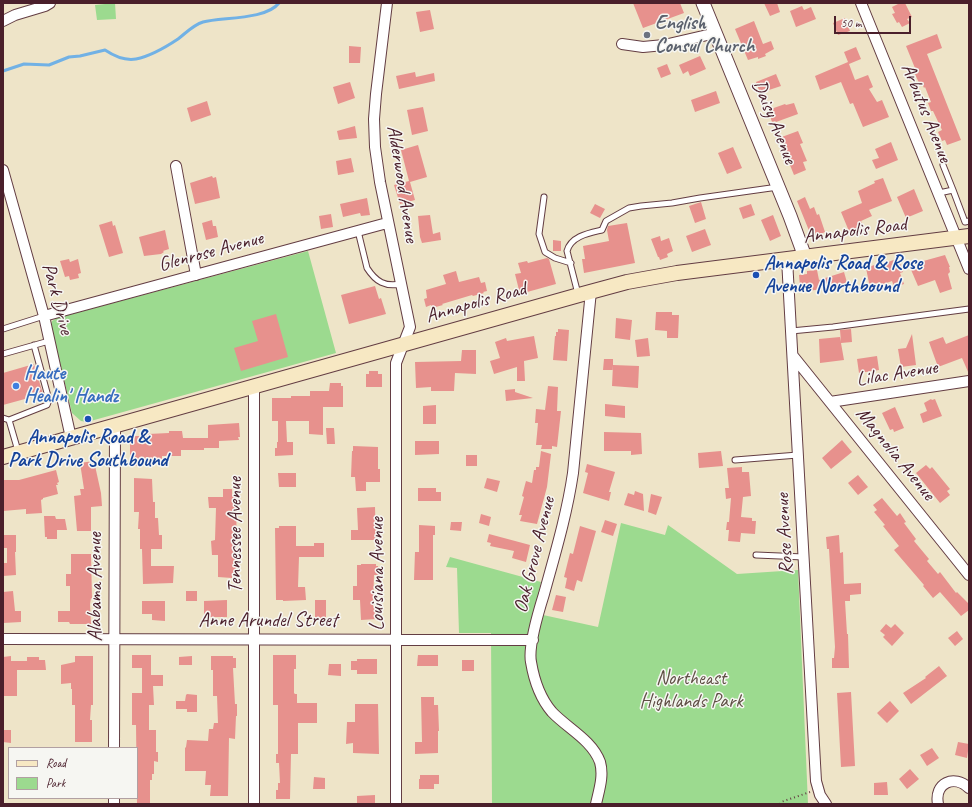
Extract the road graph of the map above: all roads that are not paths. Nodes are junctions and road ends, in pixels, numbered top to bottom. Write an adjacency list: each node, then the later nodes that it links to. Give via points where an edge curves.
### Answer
1 (50, 3): 5 (street)
2 (387, 3): 16 (street, Alderwood Avenue, via 374,120 378,168)
3 (703, 3): 6 (street, Daisy Avenue)
4 (861, 3): 13 (street, Arbutus Avenue)
5 (3, 21)
6 (716, 33): 7 (street, via 664,45 643,47); 11 (street, Daisy Avenue)
7 (622, 44)
8 (943, 165): 12 (lane)
9 (176, 166): 23 (street)
10 (3, 170): 27 (street, Park Drive)
11 (778, 187): 19 (street, Daisy Avenue); 21 (lane, via 629,208 606,221 602,230 574,240 567,251)
12 (953, 190): 13 (lane); 15 (lane, via 965,222)
13 (939, 194): 18 (street, Arbutus Avenue)
14 (544, 197): 21 (lane, via 539,234 545,252)
15 (969, 221)
16 (387, 223): 17 (street, Glenrose Avenue); 24 (street, Alderwood Avenue)
17 (358, 231): 23 (street, Glenrose Avenue); 24 (lane, via 370,274 380,283)
18 (963, 237): 19 (main road, Annapolis Road); 22 (street, Arbutus Avenue)
19 (806, 257): 20 (main road, Annapolis Road)
20 (787, 260): 25 (main road, Annapolis Road, via 677,273); 29 (street, Rose Avenue)
21 (571, 263): 25 (lane)
22 (969, 269)
23 (196, 275): 27 (street, Glenrose Avenue)
24 (401, 284): 31 (street, Alderwood Avenue, via 410,327)
25 (585, 293): 31 (main road, Annapolis Road); 53 (street, Oak Grove Avenue, via 570,495)
26 (969, 309): 29 (lane)
27 (44, 316): 28 (lane); 30 (street, Park Drive)
28 (3, 329)
29 (791, 330): 34 (street, Rose Avenue)
30 (49, 341): 32 (lane); 41 (street, Park Drive)
31 (403, 344): 36 (main road, Annapolis Road); 52 (street, Louisiana Avenue, via 396,363)
32 (34, 345): 33 (lane); 39 (lane, via 48,400 47,405)
33 (3, 354)
34 (793, 356): 37 (street, Magnolia Avenue); 43 (street, Rose Avenue)
35 (969, 381): 37 (street, Lilac Avenue)
36 (254, 386): 40 (main road, Annapolis Road); 51 (street, Tennessee Avenue)
37 (830, 402): 48 (street, Magnolia Avenue)
38 (3, 418): 39 (lane)
39 (9, 420): 42 (lane)
40 (114, 425): 41 (main road, Annapolis Road); 50 (street, Alabama Avenue)
41 (70, 438): 42 (main road, Annapolis Road)
42 (18, 453): 44 (main road, Annapolis Road)
43 (798, 455): 45 (lane); 47 (street, Rose Avenue)
44 (3, 457)
45 (735, 460)
46 (756, 555): 47 (lane)
47 (804, 557): 59 (street, Rose Avenue, via 816,781)
48 (969, 574)
49 (3, 638): 50 (street, Anne Arundel Street)
50 (114, 639): 51 (street, Anne Arundel Street); 54 (street, Alabama Avenue)
51 (254, 639): 52 (street, Anne Arundel Street); 56 (street, Tennessee Avenue)
52 (396, 640): 53 (street, Anne Arundel Street); 57 (street, Louisiana Avenue)
53 (533, 640): 58 (street, Oak Grove Avenue, via 530,660 534,679 543,699 552,712 587,743 600,762 601,782)
54 (114, 747)
55 (969, 788): 60 (street, via 958,781 945,784 937,797)
56 (254, 804)
57 (396, 804)
58 (596, 804)
59 (826, 804)
60 (938, 804)

